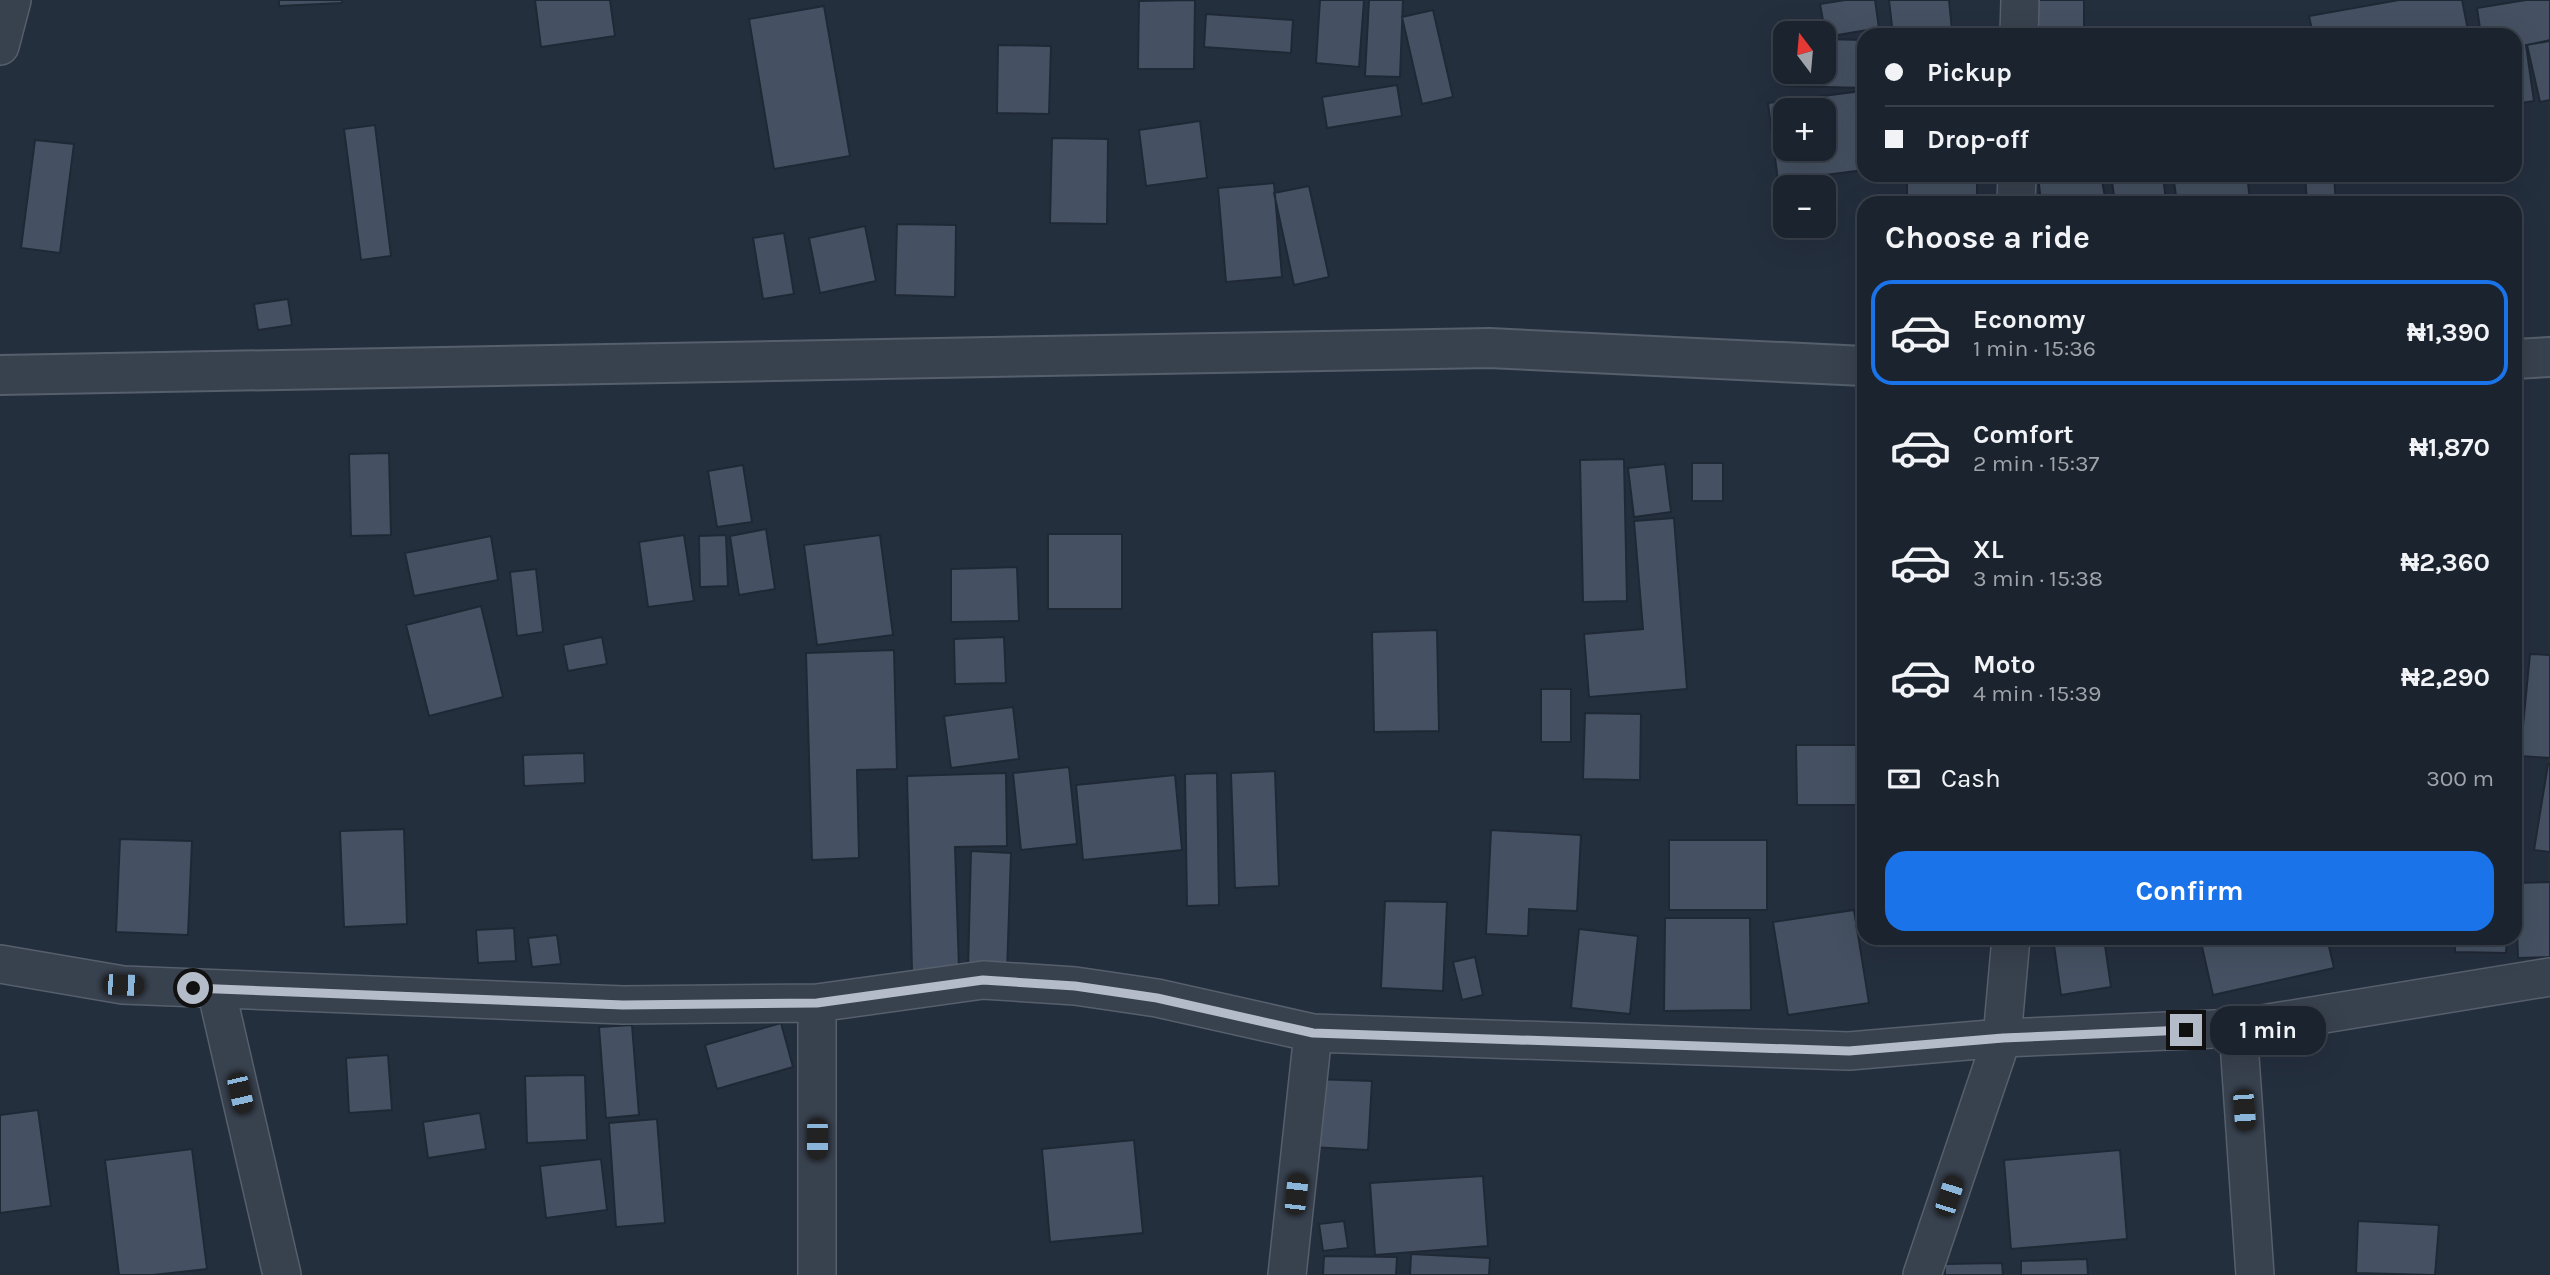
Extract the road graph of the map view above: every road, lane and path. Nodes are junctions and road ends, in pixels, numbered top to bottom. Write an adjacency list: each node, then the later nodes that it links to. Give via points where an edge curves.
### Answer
1 (12, 0): 4 (street)
2 (2020, 0): 3 (street)
3 (2019, 28)
4 (0, 46)
5 (2550, 357): 6 (street)
6 (2522, 359)
7 (1857, 366): 8 (street, via 1489,348)
8 (0, 375)
9 (2010, 945): 16 (street)
10 (0, 964): 12 (street, via 123,985)
11 (2550, 977): 14 (street)
12 (216, 989): 13 (street, via 623,1005); 17 (street)
13 (817, 1003): 15 (street, via 983,980 1157,998); 18 (street)
14 (2238, 1028): 16 (street); 21 (street)
15 (1313, 1033): 16 (street, via 1849,1051); 19 (street)
16 (2003, 1038): 20 (street)
17 (282, 1275)
18 (817, 1275)
19 (1287, 1275)
20 (1922, 1275)
21 (2255, 1275)

